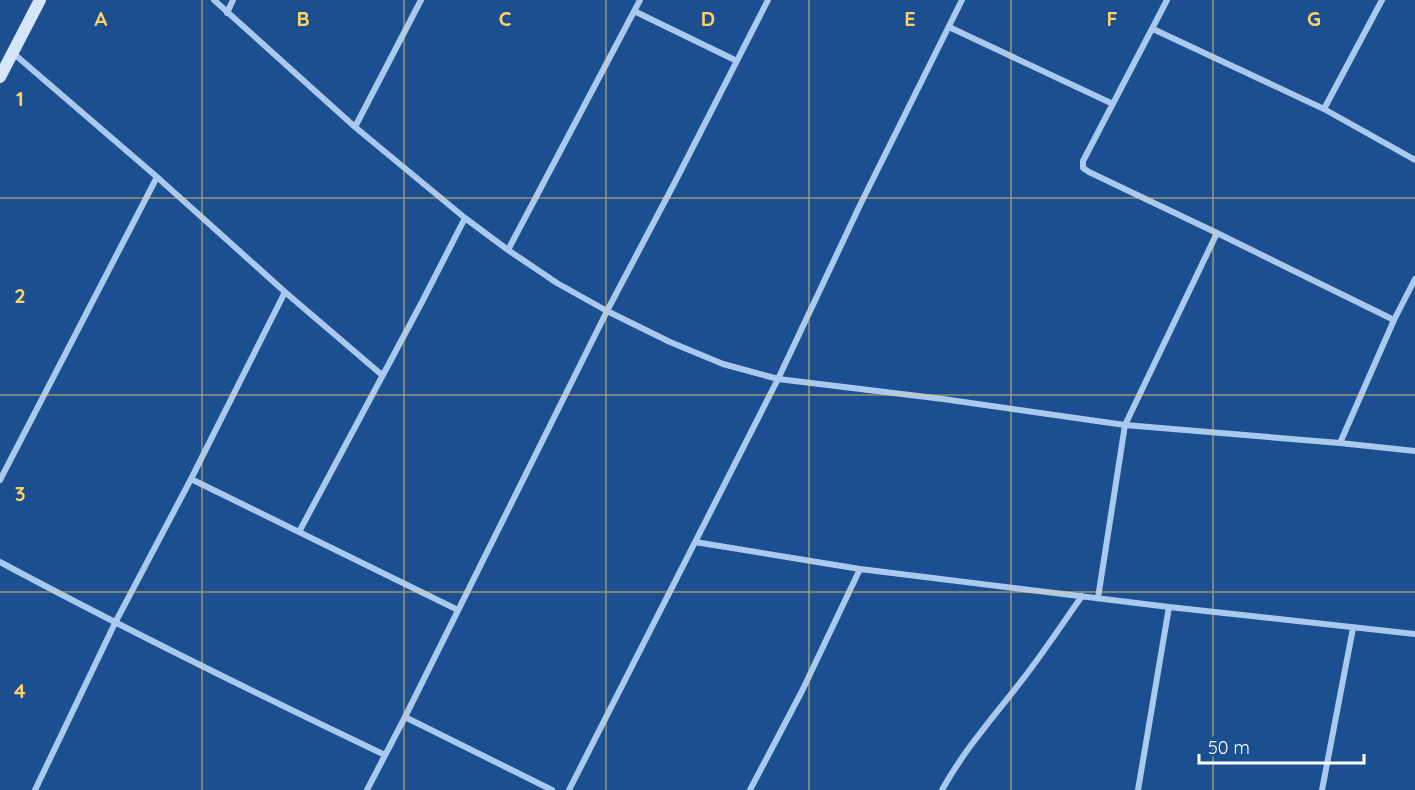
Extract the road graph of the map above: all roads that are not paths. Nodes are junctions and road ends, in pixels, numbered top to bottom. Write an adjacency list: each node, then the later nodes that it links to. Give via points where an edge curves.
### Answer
1 (40, 0): 14 (street)
2 (214, 0): 11 (street)
3 (234, 0): 11 (street)
4 (421, 0): 19 (street)
5 (640, 0): 10 (street)
6 (768, 0): 15 (street)
7 (962, 0): 12 (street)
8 (1167, 0): 13 (street)
9 (1383, 0): 18 (street)
10 (634, 11): 15 (street); 24 (street)
11 (227, 13): 19 (street)
12 (949, 27): 17 (street); 30 (street)
13 (1153, 29): 17 (street); 18 (street)
14 (12, 52): 16 (street); 21 (street)
15 (737, 61): 27 (street)
16 (0, 77)
17 (1113, 104): 23 (street, via 1083,168)
18 (1324, 109): 20 (street)
19 (355, 127): 22 (street)
20 (1415, 160)
21 (157, 177): 26 (street); 35 (street)
22 (465, 218): 24 (street); 29 (street)
23 (1217, 233): 28 (street); 31 (street)
24 (508, 250): 27 (street)
25 (1415, 279): 28 (street)
26 (285, 292): 29 (street); 34 (street)
27 (607, 311): 30 (street, via 723,364); 43 (street)
28 (1395, 320): 32 (street)
29 (382, 375): 36 (street)
30 (778, 379): 31 (street); 37 (street)
31 (1125, 425): 32 (street); 41 (street)
32 (1340, 443): 33 (street)
33 (1415, 451)
34 (191, 479): 36 (street); 44 (street)
35 (0, 480)
36 (299, 532): 43 (street)
37 (695, 542): 39 (street); 52 (street)
38 (0, 562): 44 (street)
39 (860, 569): 40 (street); 53 (street)
40 (1082, 596): 41 (street); 54 (street, via 972,742)
41 (1098, 598): 42 (street)
42 (1169, 607): 45 (street); 55 (street)
43 (458, 610): 47 (street)
44 (115, 623): 48 (street); 49 (street)
45 (1353, 628): 46 (street); 56 (street)
46 (1415, 634)
47 (405, 717): 48 (street); 51 (street)
48 (385, 755): 50 (street)
49 (35, 790)
50 (368, 790)
51 (552, 790)
52 (569, 790)
53 (750, 790)
54 (942, 790)
55 (1138, 790)
56 (1322, 790)

